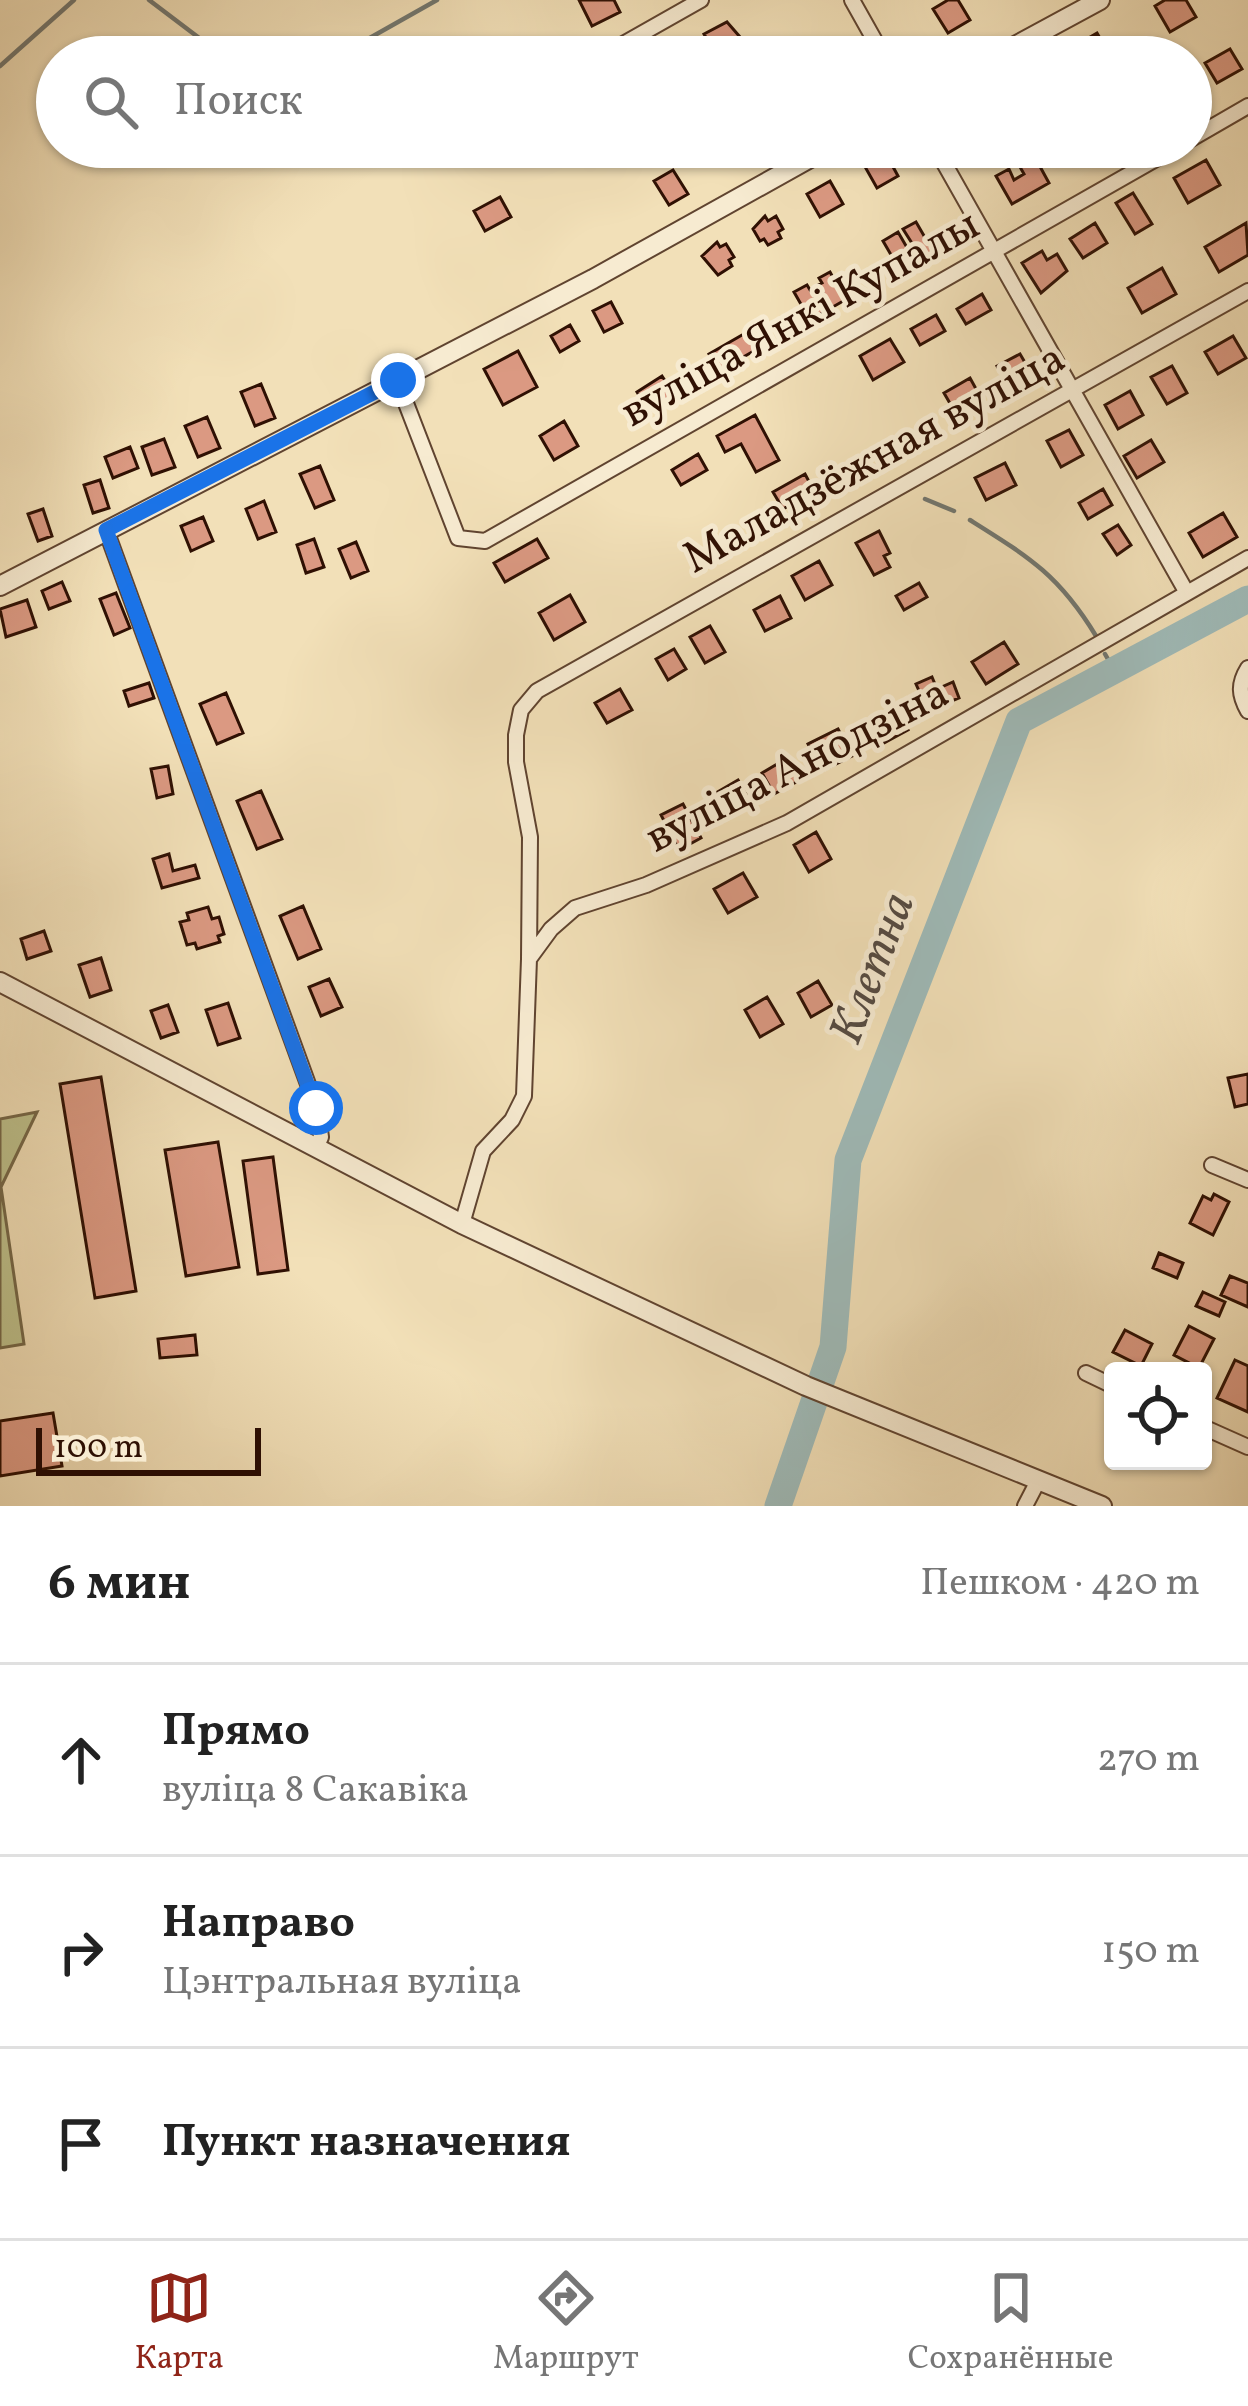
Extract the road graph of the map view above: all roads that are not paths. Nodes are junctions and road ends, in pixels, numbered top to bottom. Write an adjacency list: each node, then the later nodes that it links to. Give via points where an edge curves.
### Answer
1 (701, 0): 4 (street)
2 (852, 0): 5 (street)
3 (1100, 0): 6 (street)
4 (637, 36)
5 (872, 36)
6 (1033, 36)
7 (1248, 106): 8 (street)
8 (1212, 127)
9 (792, 168): 14 (street)
10 (948, 168): 12 (street)
11 (1141, 168): 12 (street, вуліца Янкі Купалы)
12 (997, 251): 14 (street, вуліца Янкі Купалы, via 485,541 458,538); 15 (street)
13 (1248, 291): 15 (street, Маладзёжная вуліца)
14 (398, 380): 16 (street)
15 (1071, 393): 19 (street); 22 (street, Маладзёжная вуліца, via 537,691 521,710 516,735 530,837)
16 (106, 530): 18 (street); 24 (street, via 316,1108)
17 (1248, 558): 19 (street, вуліца Анодзіна)
18 (0, 586)
19 (1186, 593): 22 (street, вуліца Анодзіна, via 787,823 575,908)
20 (1244, 675): 21 (street)
21 (1248, 711)
22 (529, 959): 27 (street, via 524,1096 483,1151)
23 (0, 982): 24 (street)
24 (316, 1148): 27 (street)
25 (1212, 1165): 26 (street)
26 (1248, 1180)
27 (462, 1224): 32 (street, via 806,1386)
28 (1086, 1373): 29 (street)
29 (1104, 1382)
30 (1212, 1431): 31 (street)
31 (1248, 1448)
32 (1038, 1480): 33 (street); 34 (street)
33 (1025, 1506)
34 (1102, 1506)

